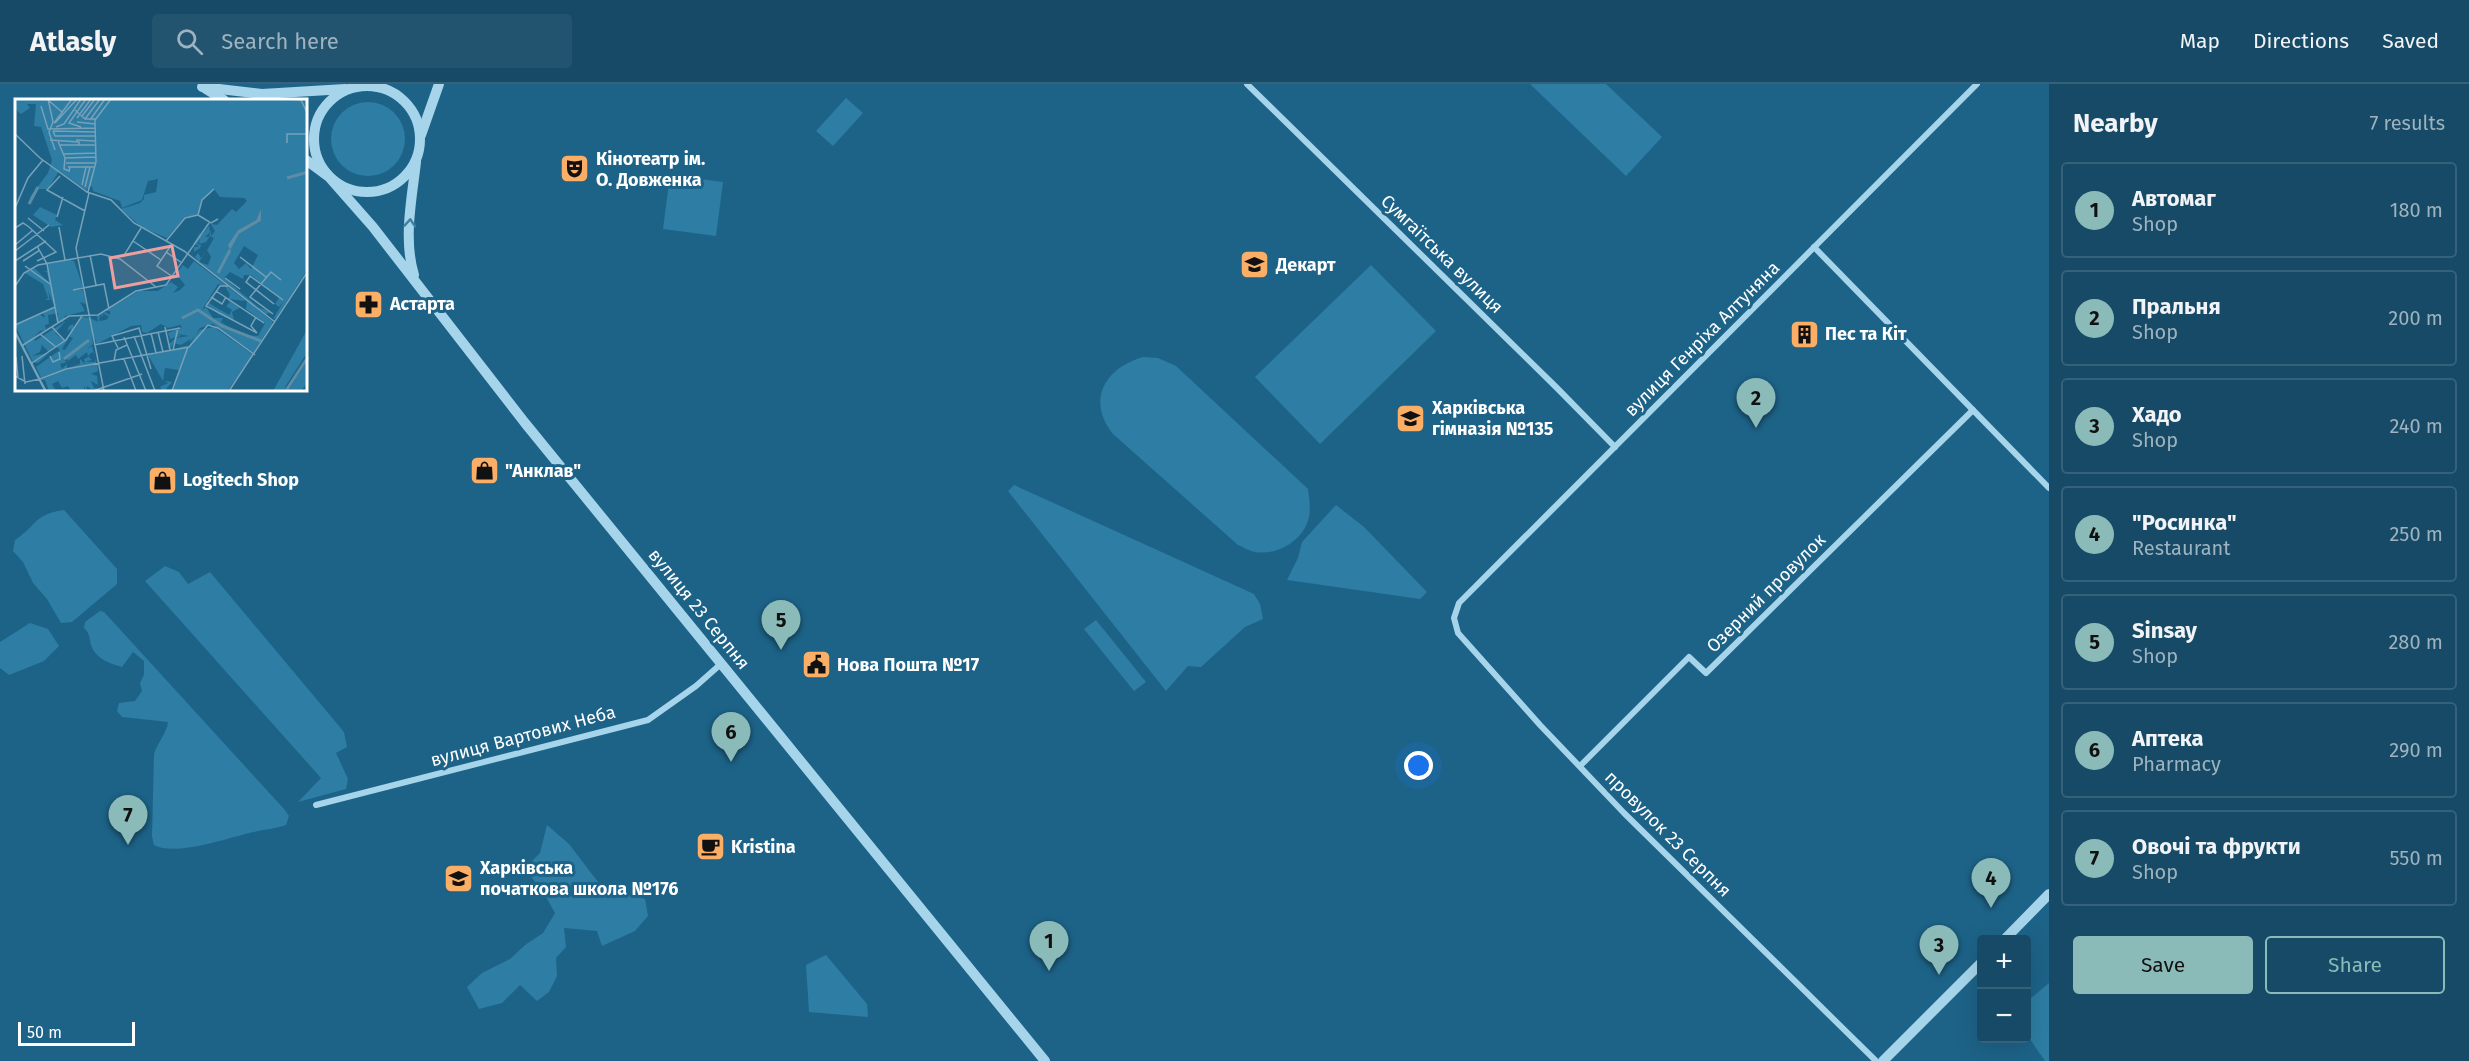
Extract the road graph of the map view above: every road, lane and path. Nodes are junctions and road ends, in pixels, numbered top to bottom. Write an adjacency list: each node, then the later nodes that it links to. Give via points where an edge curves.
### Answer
1 (439, 84): 8 (street)
2 (1247, 84): 15 (street, Сумгаїтська вулиця)
3 (1977, 84): 12 (street, вулиця Генріха Алтуняна)
4 (200, 85): 6 (street, вулиця 23 Серпня, via 262,94); 7 (street, вулиця 23 Серпня)
5 (368, 85): 6 (street, вулиця 23 Серпня); 8 (street, вулиця 23 Серпня, via 393,92 407,104 417,120)
6 (348, 89): 11 (street, вулиця 23 Серпня, via 328,102 316,122 316,157)
7 (222, 99)
8 (420, 138): 9 (street, вулиця 23 Серпня)
9 (417, 158): 11 (street, вулиця 23 Серпня, via 404,178 383,190 360,192); 13 (street, one-way to 9, via 409,234)
10 (308, 161): 11 (street, вулиця 23 Серпня)
11 (329, 177): 13 (street, вулиця 23 Серпня)
12 (1814, 247): 14 (street); 15 (street, вулиця Генріха Алтуняна)
13 (416, 281): 18 (street, вулиця 23 Серпня, via 518,414)
14 (1973, 410): 16 (street); 19 (street, Озерний провулок, via 1706,673 1689,657)
15 (1615, 447): 17 (street, вулиця Генріха Алтуняна, via 1460,603)
16 (2049, 488)
17 (1454, 618): 19 (street, провулок 23 Серпня, via 1458,633)
18 (722, 663): 20 (street, вулиця Вартових Неба, via 648,720); 24 (street, вулиця 23 Серпня)
19 (1580, 766): 25 (street, провулок 23 Серпня)
20 (316, 805)
21 (2049, 894): 22 (street)
22 (2008, 935)
23 (1977, 967): 26 (street)
24 (1045, 1061)
25 (1876, 1061)
26 (1883, 1061)

